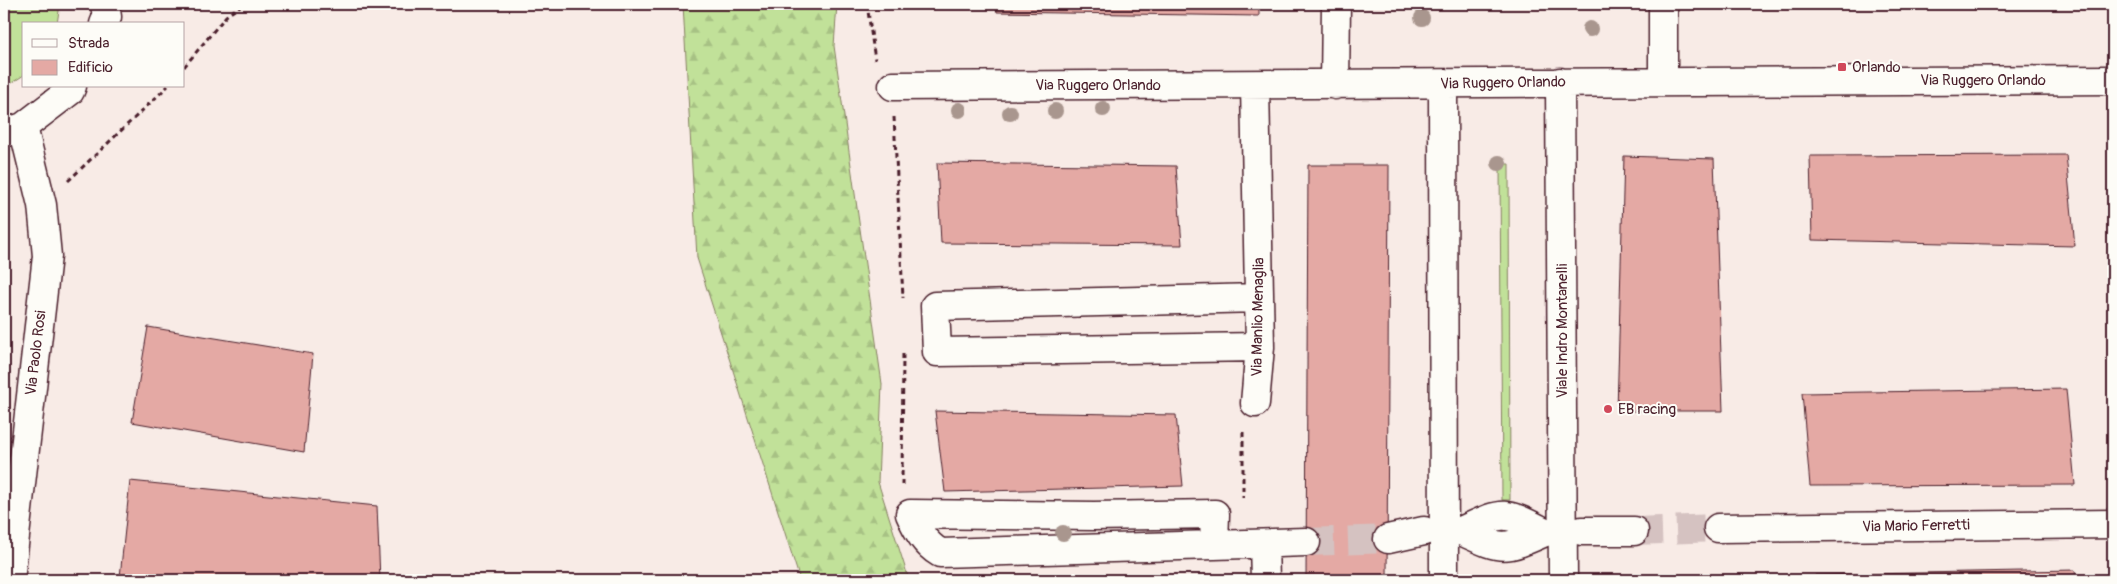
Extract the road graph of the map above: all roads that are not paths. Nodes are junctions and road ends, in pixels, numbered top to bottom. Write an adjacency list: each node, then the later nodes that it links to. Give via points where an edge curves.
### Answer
1 (105, 4): 4 (street)
2 (1336, 4): 8 (street)
3 (1663, 4): 6 (street)
4 (105, 22)
5 (2113, 80): 6 (street, Via Ruggero Orlando)
6 (1662, 81): 7 (street, Via Ruggero Orlando)
7 (1560, 82): 9 (street, Via Ruggero Orlando); 33 (street, Viale Indro Montanelli)
8 (1335, 84): 9 (street, Via Ruggero Orlando); 10 (street, Via Ruggero Orlando)
9 (1443, 84): 32 (street)
10 (1255, 85): 11 (street, Via Ruggero Orlando); 14 (street, Via Manlio Menaglia)
11 (893, 86)
12 (71, 88): 13 (street)
13 (14, 130): 30 (street, Via Paolo Rosi, via 42,205 47,256)
14 (1259, 298): 15 (street, Via Manlio Menaglia); 15 (street, via 935,306 937,352)
15 (1260, 347): 16 (street, Via Manlio Menaglia)
16 (1255, 403)
17 (1002, 515): 18 (street); 29 (street); 29 (street, via 910,514 917,530 940,553)
18 (1094, 516): 27 (street, via 1215,514); 28 (street)
19 (2113, 524): 20 (street, Via Mario Ferretti)
20 (1718, 528)
21 (1634, 530): 23 (street)
22 (1424, 531): 24 (street)
23 (1582, 531)
24 (1388, 539)
25 (1306, 542): 26 (street)
26 (1254, 544): 27 (street); 31 (street)
27 (1214, 545): 28 (street)
28 (1093, 550): 29 (street)
29 (1002, 552)
30 (10, 580)
31 (1265, 580)
32 (1444, 580)
33 (1563, 580)

